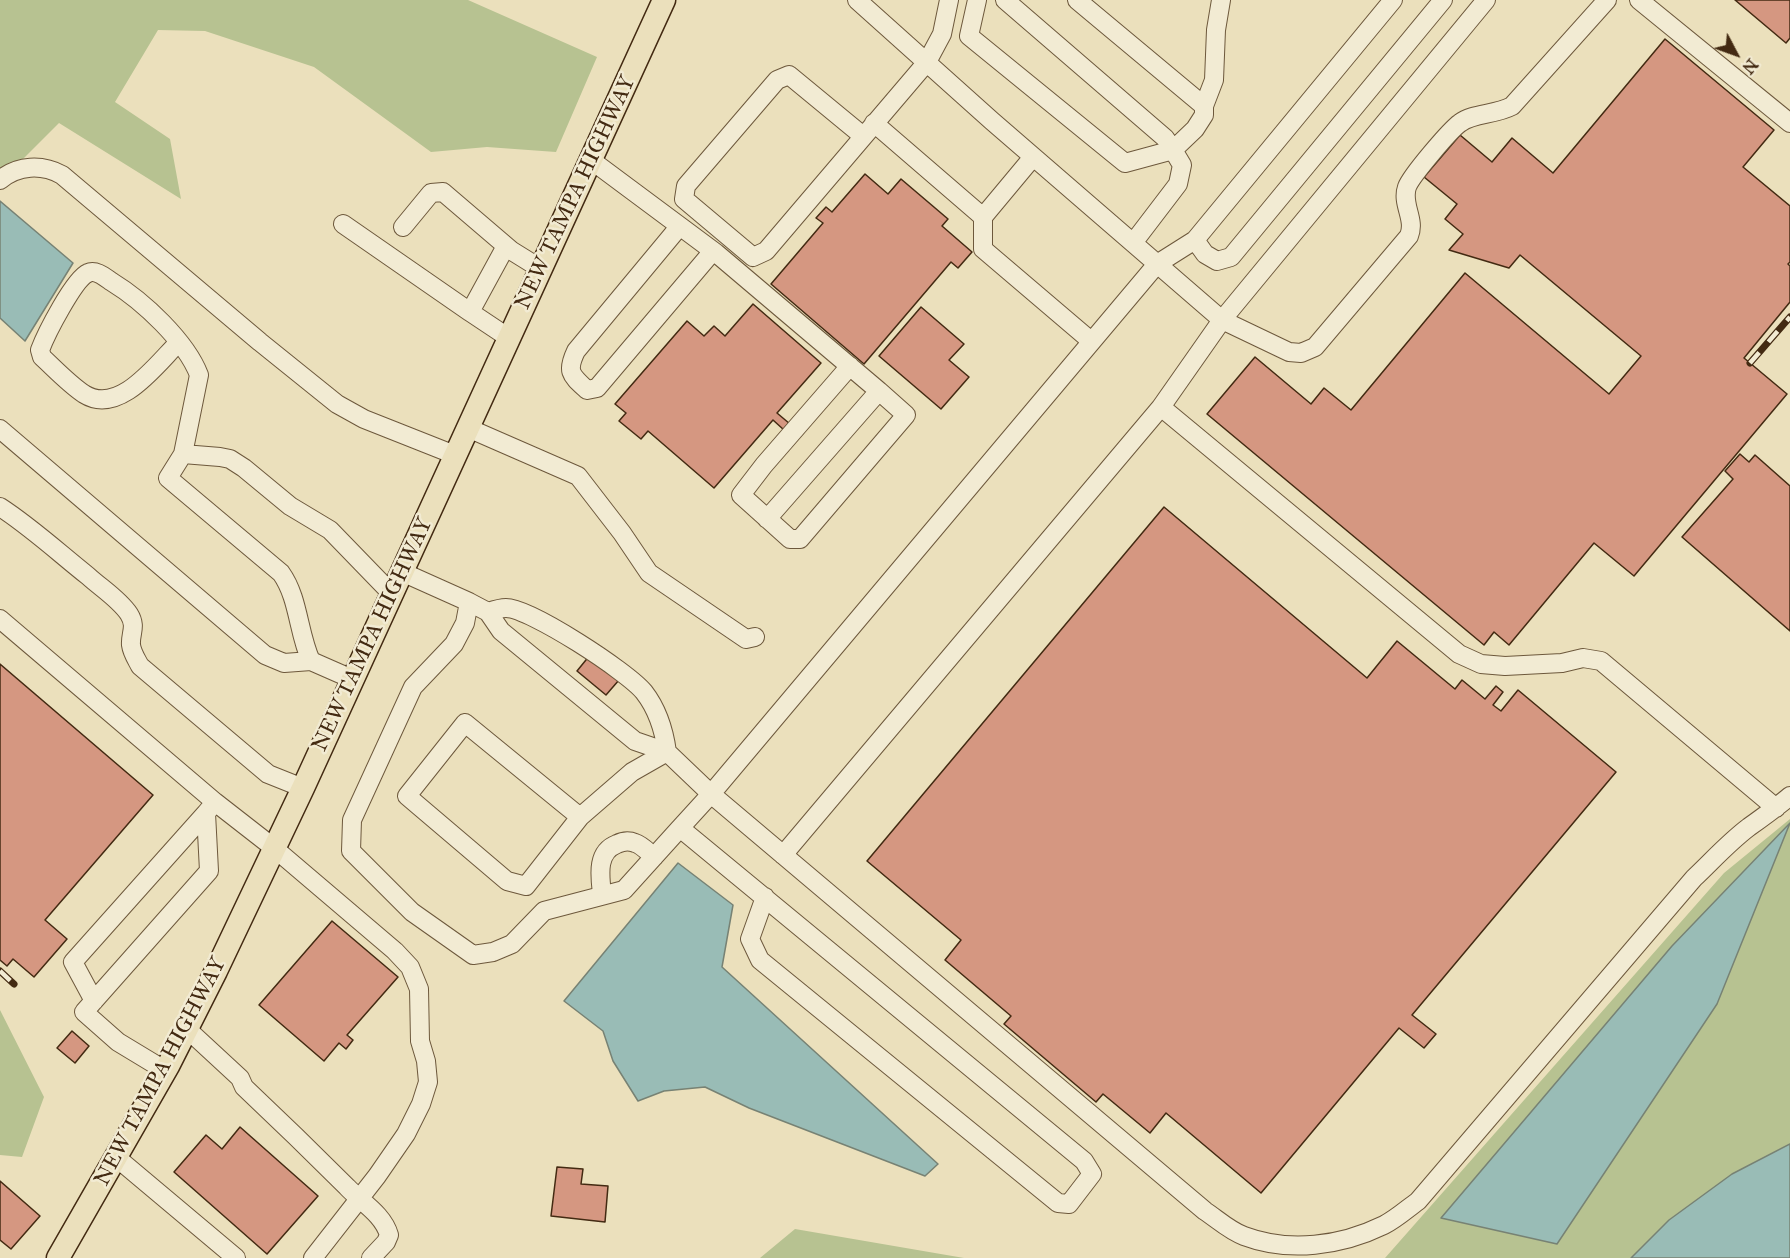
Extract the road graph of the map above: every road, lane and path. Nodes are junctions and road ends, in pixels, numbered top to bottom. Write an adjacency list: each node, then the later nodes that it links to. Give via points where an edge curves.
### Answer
1 (664, 0): 19 (main road, NEW TAMPA HIGHWAY)
2 (857, 0): 13 (lane)
3 (949, 0): 13 (lane, via 942,34)
4 (977, 0): 17 (lane, via 969,36 1125,163)
5 (1005, 0): 17 (lane, via 1165,138)
6 (1077, 0): 14 (lane)
7 (1221, 0): 14 (lane, via 1214,80)
8 (1393, 0): 25 (lane)
9 (1443, 0): 25 (lane, via 1232,256 1217,261 1205,254)
10 (1486, 0): 32 (lane)
11 (1607, 0): 32 (lane, via 1512,106 1460,123 1412,176 1405,201 1412,227 1409,236 1315,347 1301,353 1288,352)
12 (1639, 0): 15 (lane)
13 (927, 62): 16 (lane); 18 (lane)
14 (1204, 106): 17 (lane, via 1204,115 1195,129)
15 (1790, 123)
16 (868, 130): 16 (lane, via 766,251 753,257 684,199 686,186 777,80 789,75); 21 (lane)
17 (1173, 150): 26 (lane, via 1182,165 1178,184)
18 (1034, 157): 21 (lane); 26 (lane)
19 (591, 160): 23 (lane); 30 (main road, NEW TAMPA HIGHWAY)
20 (0, 180): 42 (lane, via 27,168 54,170 337,404 364,419)
21 (983, 217): 34 (lane, via 983,249)
22 (343, 224): 31 (lane)
23 (679, 226): 28 (lane); 28 (lane, via 576,351 570,364 572,375 587,390 597,388)
24 (403, 227): 27 (lane, via 431,193 443,192)
25 (1195, 240): 29 (lane)
26 (1133, 243): 29 (lane)
27 (507, 246): 30 (lane); 31 (lane)
28 (713, 251): 36 (lane)
29 (1157, 264): 32 (lane); 34 (lane)
30 (541, 269): 33 (main road, NEW TAMPA HIGHWAY)
31 (470, 312): 33 (lane)
32 (1222, 320): 38 (lane)
33 (509, 338): 39 (main road, NEW TAMPA HIGHWAY)
34 (1091, 341): 55 (lane)
35 (178, 343): 35 (lane, via 130,293 90,272 70,294 40,350 42,357 85,394 102,400 132,388); 41 (lane, via 199,375)
36 (850, 366): 37 (lane); 44 (lane, via 741,495)
37 (879, 391): 44 (lane); 44 (lane, via 906,415 800,539 790,539)
38 (1161, 406): 56 (lane, via 1458,654 1481,664 1505,666 1583,658 1601,661); 61 (lane)
39 (468, 428): 42 (main road, NEW TAMPA HIGHWAY); 50 (lane, via 578,476 649,573 746,639)
40 (0, 429): 51 (lane, via 265,655 284,663)
41 (183, 454): 46 (lane, via 230,459 244,468 290,506 330,530); 51 (lane, via 168,478 281,573 291,592)
42 (455, 455): 45 (main road, NEW TAMPA HIGHWAY)
43 (0, 507): 54 (lane, via 128,612 134,632 131,644 140,666 268,774)
44 (767, 519)
45 (402, 572): 46 (main road, NEW TAMPA HIGHWAY); 47 (lane)
46 (392, 594): 52 (main road, NEW TAMPA HIGHWAY)
47 (469, 602): 48 (lane); 63 (lane, via 465,623 453,644 413,687 352,820 351,851 412,912 473,955 512,944 544,911)
48 (488, 612): 53 (lane, via 501,632 635,741); 53 (lane, via 508,607 601,656 644,692 664,727)
49 (0, 619): 57 (lane)
50 (755, 637)
51 (311, 661): 52 (lane)
52 (352, 680): 54 (main road, NEW TAMPA HIGHWAY)
53 (667, 752): 55 (lane); 58 (lane, via 632,772)
54 (303, 788): 60 (main road, NEW TAMPA HIGHWAY)
55 (711, 794): 59 (lane); 61 (lane)
56 (1783, 802): 61 (lane, via 1694,878 1418,1202 1385,1225 1339,1241 1305,1246 1270,1244 1242,1235 1205,1211)
57 (211, 807): 60 (lane); 65 (lane, via 210,871); 65 (lane, via 73,962)
58 (580, 817): 58 (lane, via 526,886 507,881 407,796 465,723)
59 (680, 828): 62 (lane); 64 (lane)
60 (274, 848): 66 (main road, NEW TAMPA HIGHWAY); 69 (lane, via 395,951 410,967 419,989 420,1041 428,1082 406,1134)
61 (783, 855)
62 (654, 856): 63 (lane, via 624,890); 63 (lane, via 626,840 610,847 601,864)
63 (602, 894)
64 (765, 897): 64 (lane, via 1084,1161 1092,1174 1069,1204 1058,1203 760,960 750,939)
65 (94, 1001): 67 (lane, via 84,1012 118,1042)
66 (187, 1029): 67 (main road, NEW TAMPA HIGHWAY); 69 (lane)
67 (166, 1071): 68 (main road, NEW TAMPA HIGHWAY)
68 (117, 1158): 70 (main road, NEW TAMPA HIGHWAY); 71 (lane)
69 (359, 1198): 72 (lane); 73 (lane, via 383,1221 389,1235)
70 (58, 1258)
71 (236, 1258)
72 (313, 1258)
73 (371, 1258)

